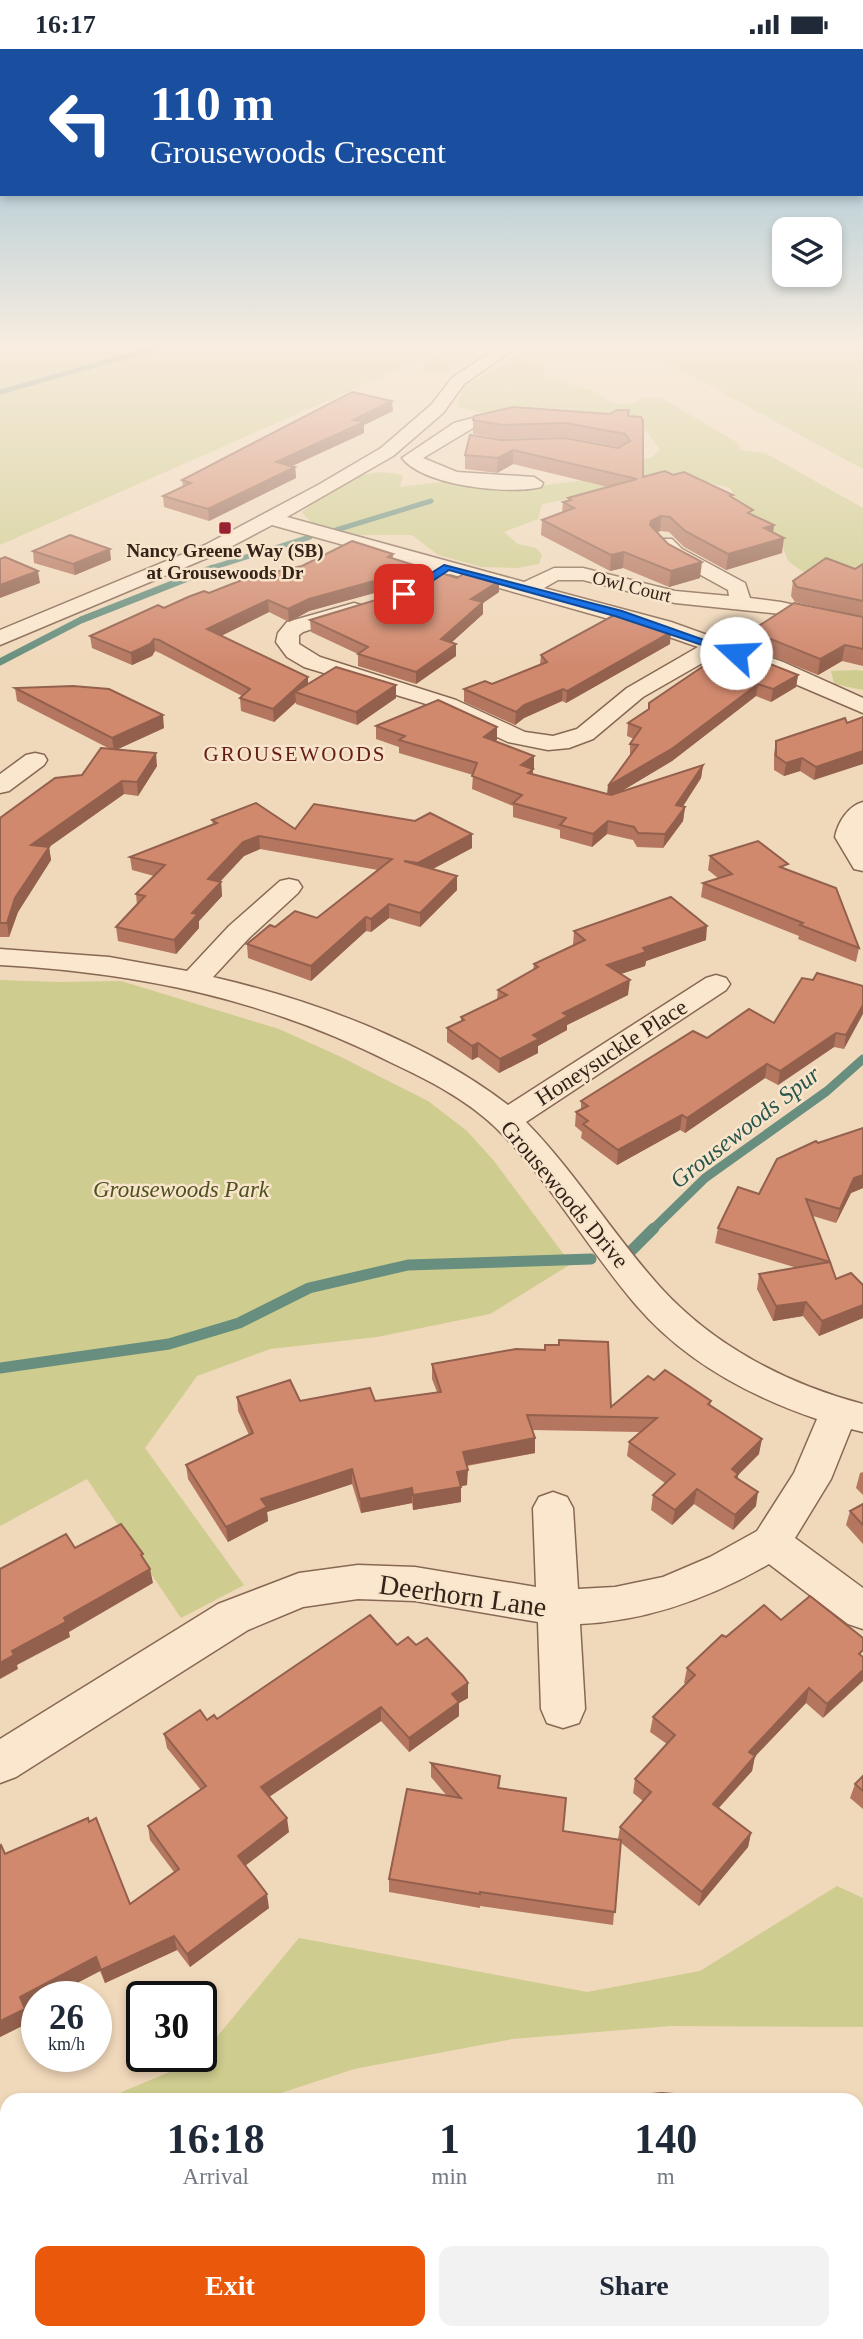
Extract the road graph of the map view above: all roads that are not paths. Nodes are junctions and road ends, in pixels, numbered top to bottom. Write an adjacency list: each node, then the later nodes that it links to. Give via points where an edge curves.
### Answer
1 (384, 454): 6 (street)
2 (394, 454): 4 (street)
3 (417, 454): 4 (street)
4 (411, 458): 5 (street, via 428,470 466,481)
5 (534, 483)
6 (273, 519): 8 (street); 12 (street)
7 (661, 538): 10 (street, Owl Court, via 675,553 738,587)
8 (447, 567): 9 (street); 13 (street, via 417,588 380,603 304,623 289,633 290,649 317,664 451,706 525,740 552,743 581,737 626,698)
9 (528, 588): 10 (street, Owl Court, via 564,572 600,576 676,597); 13 (street)
10 (740, 604): 11 (street, Owl Court)
11 (863, 626)
12 (0, 638)
13 (717, 646): 14 (street)
14 (863, 706)
15 (35, 760): 16 (street)
16 (0, 786)
17 (863, 810): 18 (street, via 850,826 848,837)
18 (863, 863)
19 (289, 887): 21 (street)
20 (0, 957): 21 (street, Grousewoods Drive, via 56,959)
21 (195, 979): 23 (street, Grousewoods Drive, via 312,1014 395,1051 463,1088)
22 (716, 984): 23 (street, Honeysuckle Place)
23 (506, 1120): 24 (street, Grousewoods Drive, via 650,1299 703,1346 777,1389)
24 (851, 1416): 26 (street, Deerhorn Lane)
25 (553, 1508): 27 (street)
26 (771, 1543): 27 (street, Deerhorn Lane, via 668,1593 615,1605); 28 (street)
27 (557, 1608): 29 (street); 30 (street, Deerhorn Lane, via 415,1584 358,1582 299,1590 233,1616)
28 (863, 1611)
29 (564, 1709)
30 (0, 1763)

